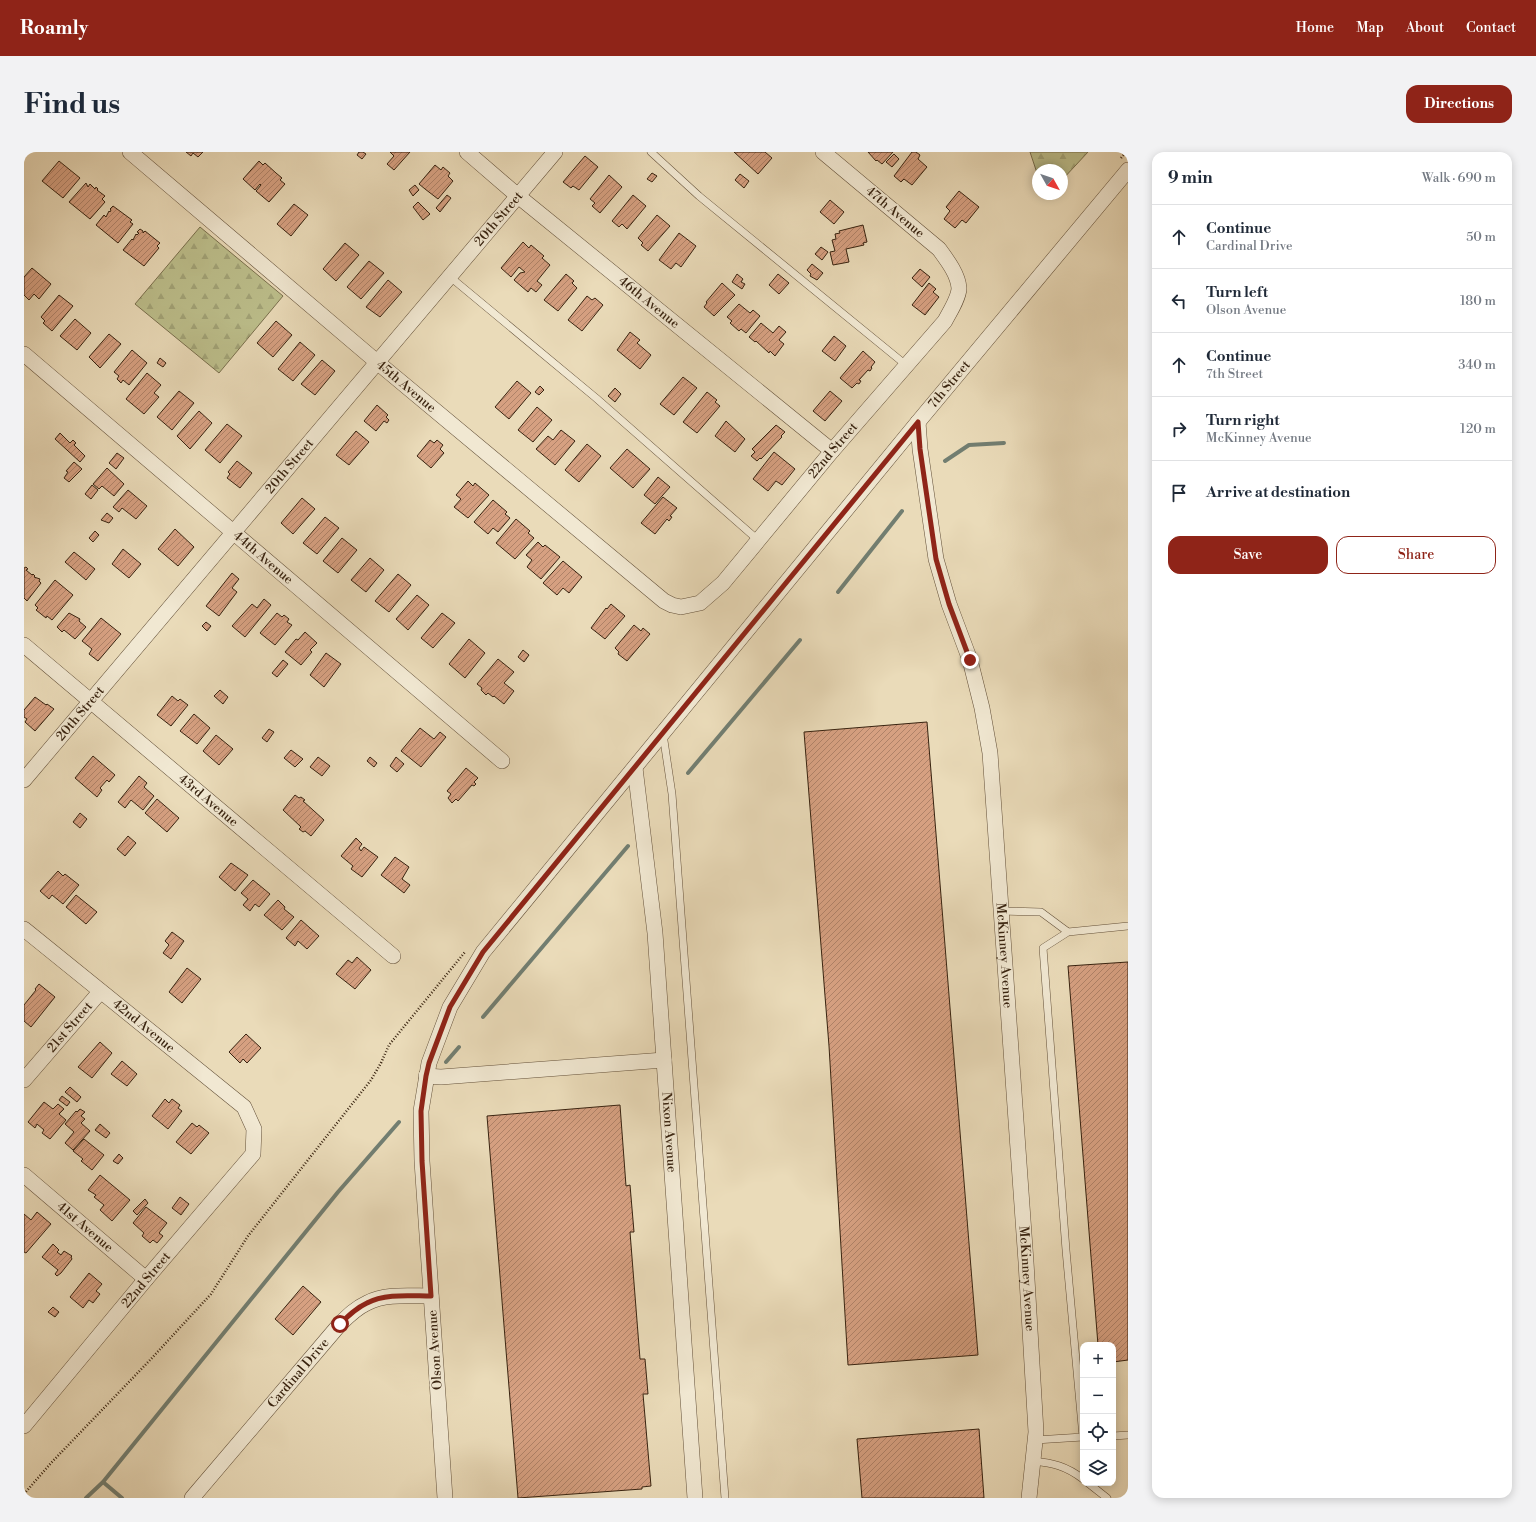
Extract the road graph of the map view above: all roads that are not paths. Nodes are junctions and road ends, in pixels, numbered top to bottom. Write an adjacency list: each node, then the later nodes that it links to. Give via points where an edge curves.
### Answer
1 (130, 152): 11 (street, 45th Avenue)
2 (467, 152): 7 (street, 46th Avenue)
3 (555, 152): 7 (street, 20th Street)
4 (651, 152): 12 (lane, via 699,196)
5 (823, 152): 9 (street, 47th Avenue, via 939,249 951,265)
6 (1128, 170): 13 (street, 7th Street)
7 (518, 196): 8 (street, 20th Street); 14 (street, 46th Avenue)
8 (449, 276): 11 (street, 20th Street); 16 (lane, via 608,408)
9 (956, 281): 12 (street, 22nd Street, via 959,289 945,321)
10 (24, 354): 15 (street, 44th Avenue)
11 (377, 362): 15 (street, 20th Street); 17 (street, 45th Avenue, via 664,601 681,608)
12 (906, 365): 14 (street, 22nd Street)
13 (918, 422): 20 (street, 7th Street); 24 (street, McKinney Avenue, via 936,559 949,604 970,660 990,753)
14 (832, 451): 16 (street, 22nd Street)
15 (233, 531): 19 (street, 20th Street); 21 (street, 44th Avenue)
16 (758, 540): 17 (street, 22nd Street, via 708,598)
17 (689, 606)
18 (24, 645): 19 (street, 43rd Avenue)
19 (91, 702): 23 (street, 20th Street); 29 (street, 43rd Avenue)
20 (663, 734): 22 (street, 7th Street); 49 (lane, via 672,794)
21 (502, 761)
22 (635, 768): 28 (street, 7th Street); 31 (street, Nixon Avenue, via 656,933)
23 (24, 780)
24 (1001, 911): 27 (lane, via 1041,912); 41 (street, McKinney Avenue)
25 (1128, 926): 27 (lane)
26 (24, 929): 30 (street, 42nd Avenue)
27 (1068, 932): 41 (lane, via 1043,948 1083,1438)
28 (483, 952): 32 (street, Olson Avenue, via 450,1007)
29 (393, 956)
30 (100, 992): 33 (street, 21st Street); 34 (street, 42nd Avenue, via 244,1108)
31 (664, 1060): 32 (street, via 442,1077); 48 (street, Nixon Avenue)
32 (426, 1076): 37 (street, Olson Avenue, via 421,1111 422,1161)
33 (24, 1080)
34 (254, 1129): 36 (street, 22nd Street, via 253,1154)
35 (24, 1175): 36 (street, 41st Avenue)
36 (146, 1279): 38 (street, 22nd Street)
37 (431, 1296): 46 (street, Cardinal Drive, via 385,1297 368,1302 354,1311 340,1324); 47 (street, Olson Avenue)
38 (27, 1417)
39 (1128, 1435): 40 (lane)
40 (1116, 1436)
41 (1035, 1440): 42 (street, McKinney Avenue)
42 (1033, 1461): 43 (lane, via 1055,1464); 50 (street, McKinney Avenue)
43 (1080, 1477)
44 (1091, 1486): 45 (lane)
45 (1099, 1495): 51 (lane)
46 (192, 1498)
47 (445, 1498)
48 (695, 1498)
49 (725, 1498)
50 (1029, 1498)
51 (1107, 1498)

